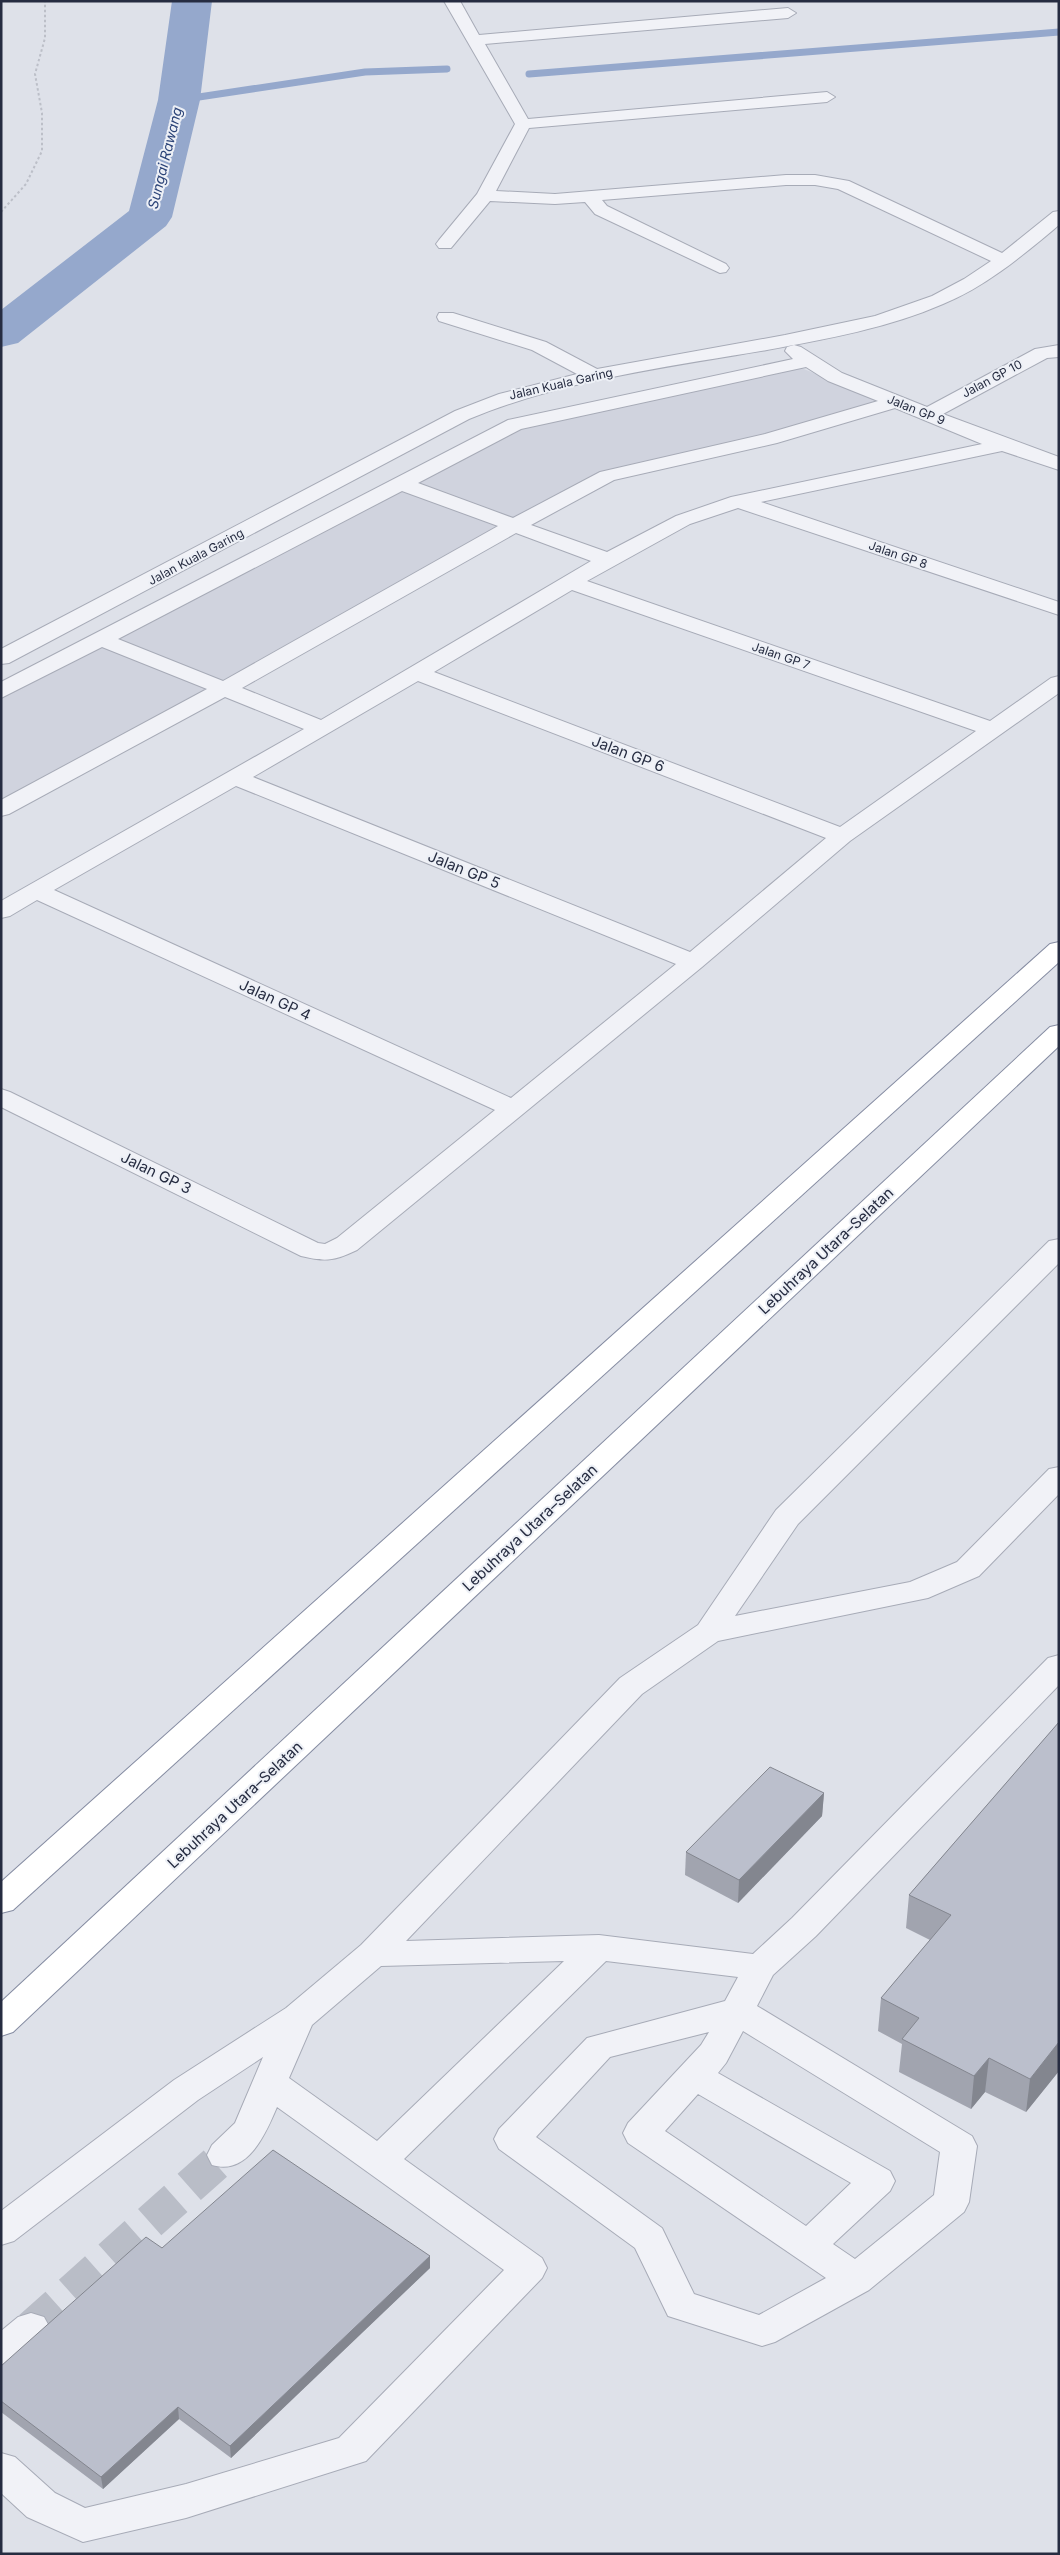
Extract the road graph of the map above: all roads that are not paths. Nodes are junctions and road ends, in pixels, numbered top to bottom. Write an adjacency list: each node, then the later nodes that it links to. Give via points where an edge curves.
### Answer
1 (452, 1): 3 (street)
2 (788, 13): 3 (street)
3 (474, 40): 5 (street)
4 (827, 97): 5 (street)
5 (523, 124): 6 (street)
6 (485, 196): 7 (street, via 555,200); 9 (street)
7 (589, 196): 10 (street, via 815,180 843,185); 11 (street, via 601,210)
8 (1059, 216): 10 (street, Jalan Kuala Garing)
9 (445, 244)
10 (1004, 260): 13 (street, Jalan Kuala Garing, via 939,300 893,317)
11 (720, 268)
12 (446, 317): 16 (street, via 539,346)
13 (781, 341): 15 (street, Jalan GP 9); 16 (street, Jalan Kuala Garing)
14 (1059, 351): 18 (street, Jalan GP 10, via 1042,353)
15 (808, 361): 17 (street, Jalan GP 9, via 836,377); 21 (street, via 515,424)
16 (594, 375): 28 (street, Jalan Kuala Garing, via 531,389 462,415)
17 (896, 402): 18 (street, Jalan GP 9); 23 (street, via 770,439 607,476)
18 (927, 415): 19 (street, Jalan GP 9)
19 (1003, 445): 20 (street, Jalan GP 9); 22 (street)
20 (1059, 464)
21 (403, 484): 23 (street); 27 (street)
22 (738, 501): 24 (street, via 683,520); 26 (street, Jalan GP 8)
23 (517, 524): 24 (street); 31 (street)
24 (608, 560): 25 (street)
25 (572, 583): 29 (street); 34 (street, Jalan GP 7)
26 (1059, 609)
27 (100, 639): 31 (street); 32 (street)
28 (1, 658)
29 (415, 672): 33 (street); 37 (street, Jalan GP 6)
30 (1059, 683): 34 (street)
31 (224, 689): 33 (street); 36 (street)
32 (1, 691)
33 (322, 728): 35 (street)
34 (990, 729): 37 (street)
35 (235, 778): 38 (street); 41 (street, Jalan GP 5)
36 (1, 809)
37 (842, 836): 41 (street)
38 (36, 891): 39 (street); 44 (street, Jalan GP 4)
39 (1, 911)
40 (1059, 949): 49 (highway)
41 (693, 962): 44 (street)
42 (1059, 1032): 55 (highway, Lebuhraya Utara–Selatan)
43 (1, 1097): 44 (street, Jalan GP 3, via 311,1250 330,1253 347,1244)
44 (514, 1109)
45 (1059, 1247): 47 (street, via 787,1517)
46 (1059, 1476): 47 (street, via 968,1569 917,1591)
47 (710, 1632): 51 (street, via 631,1686)
48 (1059, 1666): 52 (street, via 811,1920)
49 (1, 1902)
50 (599, 1948): 51 (street); 52 (street); 59 (street)
51 (373, 1954): 54 (street)
52 (760, 1967): 53 (street)
53 (738, 2011): 56 (street, via 714,2054); 62 (street, via 960,2146 950,2202); 62 (street, via 599,2047 512,2139 649,2238 681,2306 762,2331)
54 (298, 2016): 57 (street); 60 (street, via 186,2090)
55 (1, 2023)
56 (695, 2076): 61 (street, via 641,2133); 61 (street, via 877,2181)
57 (270, 2083): 58 (street, via 249,2131); 59 (street)
58 (225, 2155)
59 (379, 2161): 65 (street, via 529,2268 352,2450 186,2501 83,2526 41,2505)
60 (1, 2231)
61 (808, 2246): 62 (street)
62 (856, 2279)
63 (31, 2328): 64 (street)
64 (1, 2353)
65 (1, 2469)

